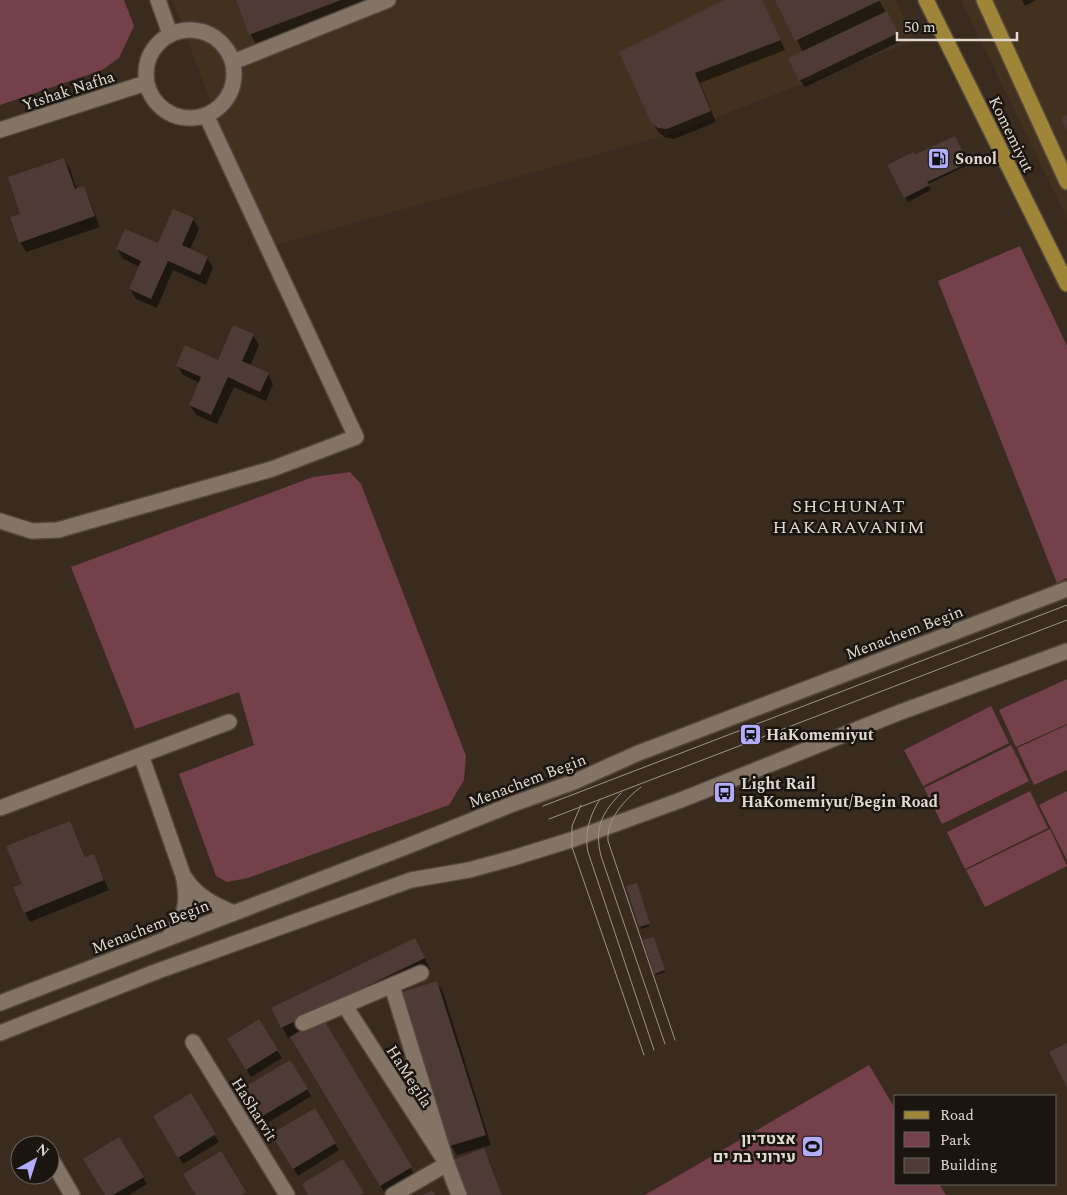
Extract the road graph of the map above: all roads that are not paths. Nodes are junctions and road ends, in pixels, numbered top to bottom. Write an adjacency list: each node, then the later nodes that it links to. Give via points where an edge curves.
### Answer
1 (158, 0): 5 (street)
2 (388, 0): 6 (street)
3 (926, 0): 11 (main road, Komemiyut)
4 (984, 0): 10 (main road, Komemiyut)
5 (170, 34): 6 (street, via 201,31 215,37); 7 (street, via 151,51 146,66)
6 (233, 62): 8 (street, via 234,81 229,95 220,107)
7 (146, 84): 8 (street, via 152,98 176,116); 9 (street, Ytshak Nafha)
8 (206, 116): 12 (street, via 356,437 272,469 58,530 32,532)
9 (0, 130)
10 (1067, 182)
11 (1067, 284)
12 (0, 521)
13 (1067, 589): 19 (street, Menachem Begin)
14 (1067, 651): 26 (street, via 572,840 468,870 411,880 167,968)
15 (230, 722): 16 (street)
16 (141, 755): 17 (street); 18 (street)
17 (0, 808)
18 (183, 874): 19 (street, via 189,885 201,895); 20 (street, via 187,892 185,910)
19 (234, 913): 20 (street, Menachem Begin)
20 (168, 938): 23 (street, Menachem Begin)
21 (421, 973): 22 (street)
22 (392, 986): 24 (street); 28 (street, HaMegila)
23 (0, 1003)
24 (345, 1006): 25 (street); 28 (street, HaMegila)
25 (303, 1023)
26 (0, 1033)
27 (193, 1042): 31 (street, HaSharvit)
28 (447, 1164): 32 (street); 33 (street, HaMegila)
29 (60, 1174): 30 (street)
30 (72, 1195)
31 (287, 1195)
32 (392, 1195)
33 (459, 1195)

